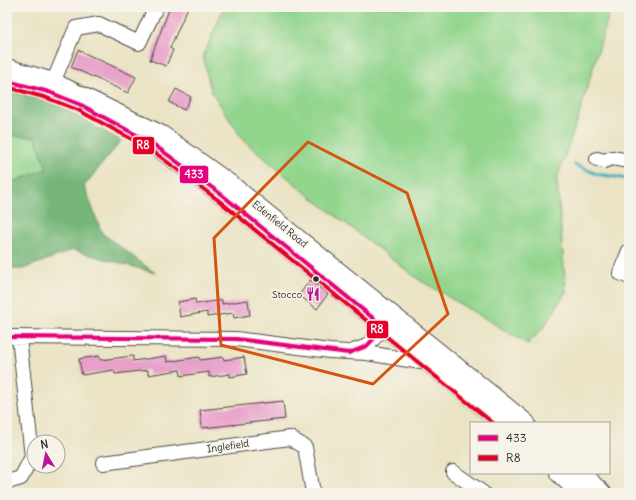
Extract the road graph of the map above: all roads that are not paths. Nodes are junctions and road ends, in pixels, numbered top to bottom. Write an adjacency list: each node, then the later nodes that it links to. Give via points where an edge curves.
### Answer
1 (156, 7): 4 (street, via 139,43 99,24 76,28)
2 (7, 68): 4 (main road, Edenfield Road)
3 (7, 81): 4 (main road, Edenfield Road)
4 (51, 87): 9 (main road, Edenfield Road, via 153,144)
5 (597, 158): 6 (street, via 604,161 613,153)
6 (629, 161)
7 (629, 252): 8 (street, via 620,273)
8 (629, 277)
9 (389, 322): 11 (street, via 367,346); 12 (main road, Edenfield Road); 14 (main road, Edenfield Road)
10 (13, 337): 11 (street, via 236,339); 18 (street, via 32,457 21,478)
11 (349, 353): 12 (street)
12 (427, 363): 13 (main road, Edenfield Road)
13 (502, 422)
14 (525, 422)
15 (103, 463): 19 (street, Inglefield, via 290,438 305,447)
16 (453, 472): 20 (street)
17 (575, 480): 21 (main road)
18 (7, 482)
19 (313, 493)
20 (483, 493)
21 (602, 493)

